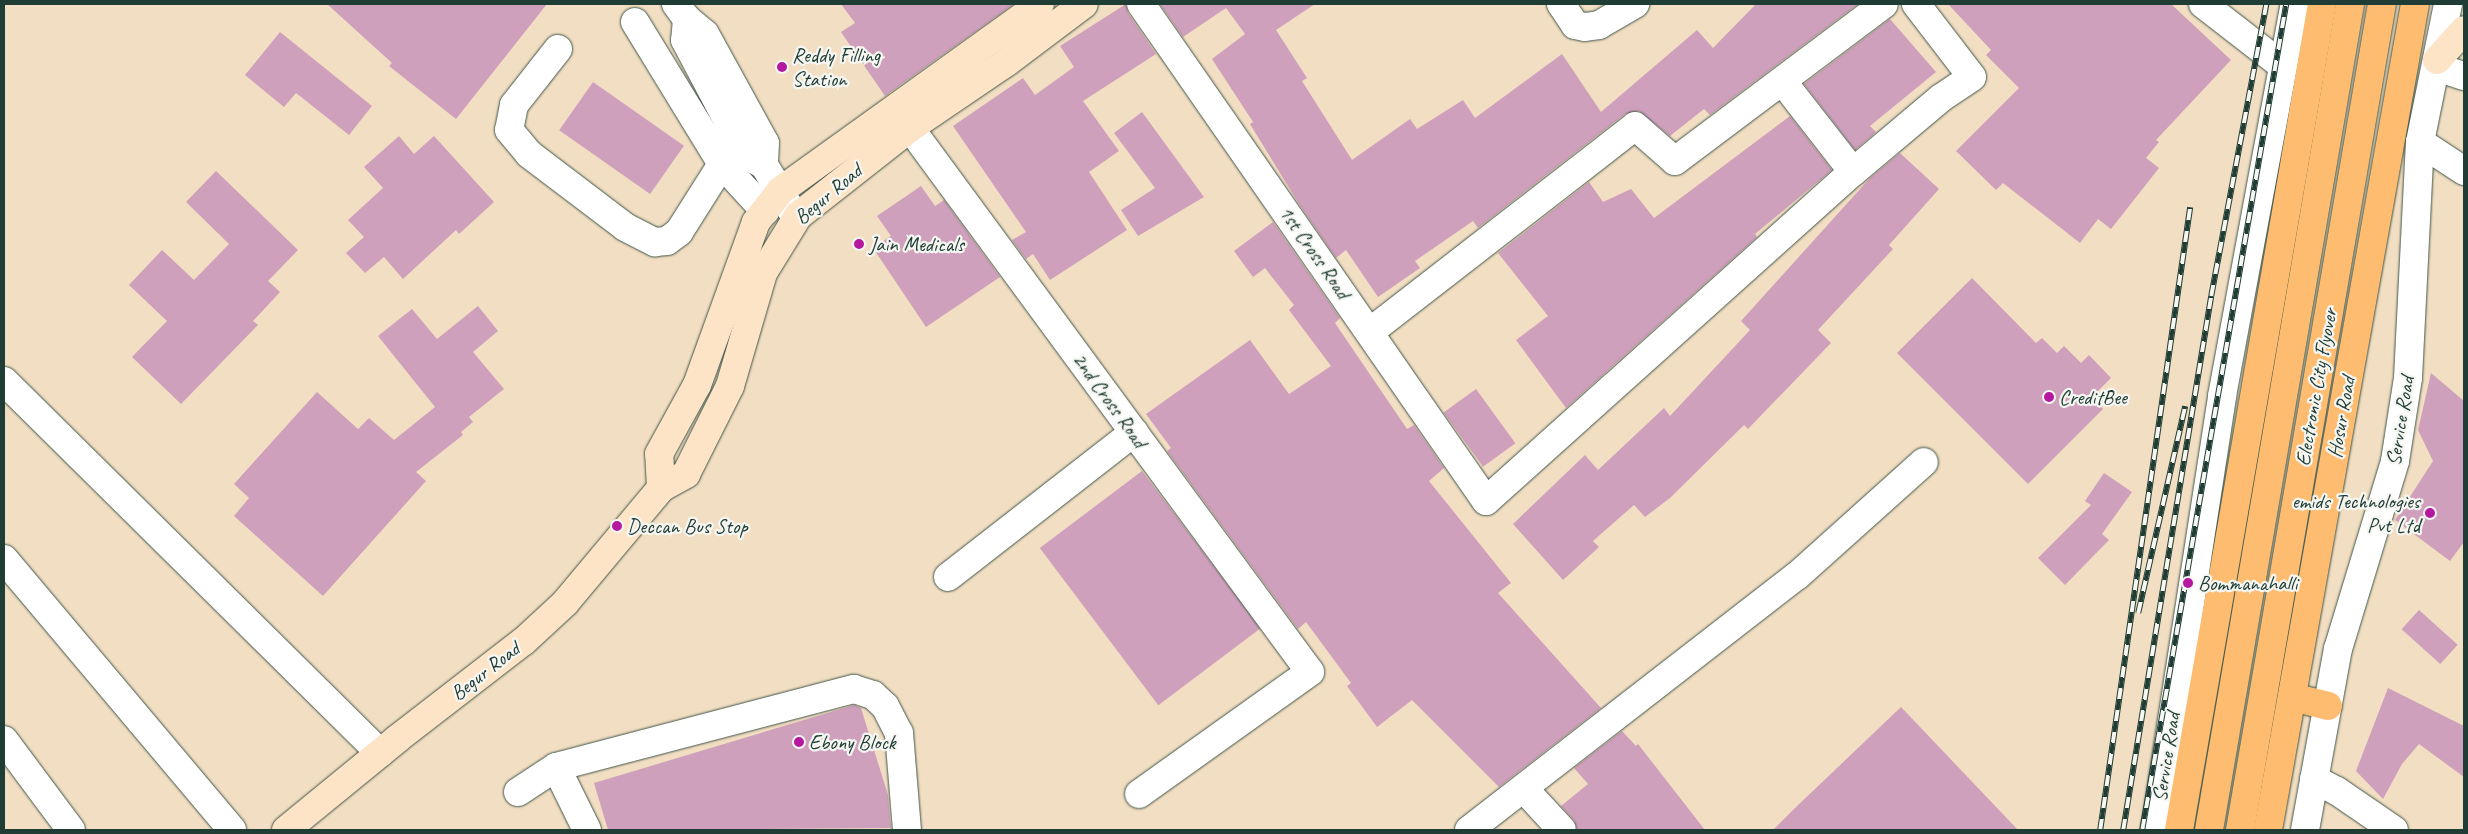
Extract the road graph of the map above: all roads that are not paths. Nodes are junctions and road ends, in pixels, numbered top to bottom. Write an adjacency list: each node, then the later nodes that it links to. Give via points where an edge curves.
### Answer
1 (1040, 4): 28 (main road, Begur Road)
2 (1084, 4): 23 (main road, Begur Road)
3 (1141, 4): 30 (street, 1st Cross Road)
4 (1561, 4): 5 (street, via 1575,24 1585,27 1599,25)
5 (1635, 4)
6 (1884, 4): 22 (street)
7 (1916, 4): 27 (street, via 1972,77 1941,98)
8 (2203, 4): 20 (street)
9 (2295, 4): 20 (street, Service Road)
10 (2322, 4): 54 (highway)
11 (2350, 4): 55 (highway, Electronic City Flyover)
12 (2382, 4): 56 (highway, Electronic City Flyover)
13 (2415, 4): 37 (highway, Hosur Road)
14 (2448, 4): 19 (street, Service Road)
15 (681, 11): 28 (street, via 705,34 765,142 764,165)
16 (635, 22): 25 (street)
17 (2464, 30): 19 (main road)
18 (558, 49): 25 (street, via 514,105 509,130 529,154 625,227 655,242 667,241 679,232)
19 (2436, 64): 21 (street); 24 (street, Service Road)
20 (2284, 66): 53 (street, Service Road, via 2222,396)
21 (2464, 76)
22 (1783, 82): 27 (street); 30 (street, via 1675,162 1635,126)
23 (910, 128): 29 (main road, Begur Road); 32 (street, 2nd Cross Road)
24 (2420, 142): 26 (street); 38 (street, Service Road, via 2408,378 2395,461 2338,650)
25 (722, 164): 28 (street)
26 (2464, 171)
27 (1853, 172): 30 (street, 1st Cross Road, via 1486,501)
28 (772, 201): 29 (street); 34 (main road, Begur Road, via 756,222 737,268 697,385 658,454)
29 (796, 218): 34 (main road, Begur Road, via 763,273 730,386 718,412 686,474)
30 (1371, 331)
31 (4, 381): 40 (street)
32 (1134, 432): 36 (street); 45 (street, 2nd Cross Road, via 1310,672)
33 (1924, 462): 43 (street, via 1798,575)
34 (660, 488): 40 (main road, Begur Road, via 565,603 524,641)
35 (4, 559): 47 (street)
36 (948, 576)
37 (2292, 697): 38 (highway); 57 (highway, Hosur Road)
38 (2328, 706): 42 (street, Service Road)
39 (4, 740): 46 (street)
40 (380, 753): 48 (main road, Begur Road)
41 (556, 767): 44 (street); 49 (street); 50 (street, via 854,689 873,695 885,706 899,733)
42 (2314, 780): 58 (street, Service Road); 59 (street, via 2337,791)
43 (1525, 790): 51 (street); 52 (street)
44 (518, 792)
45 (1139, 794)
46 (71, 830)
47 (232, 830)
48 (286, 830)
49 (587, 830)
50 (907, 830)
51 (1469, 830)
52 (1562, 830)
53 (2155, 830)
54 (2179, 830)
55 (2210, 830)
56 (2240, 830)
57 (2268, 830)
58 (2305, 830)
59 (2394, 830)

